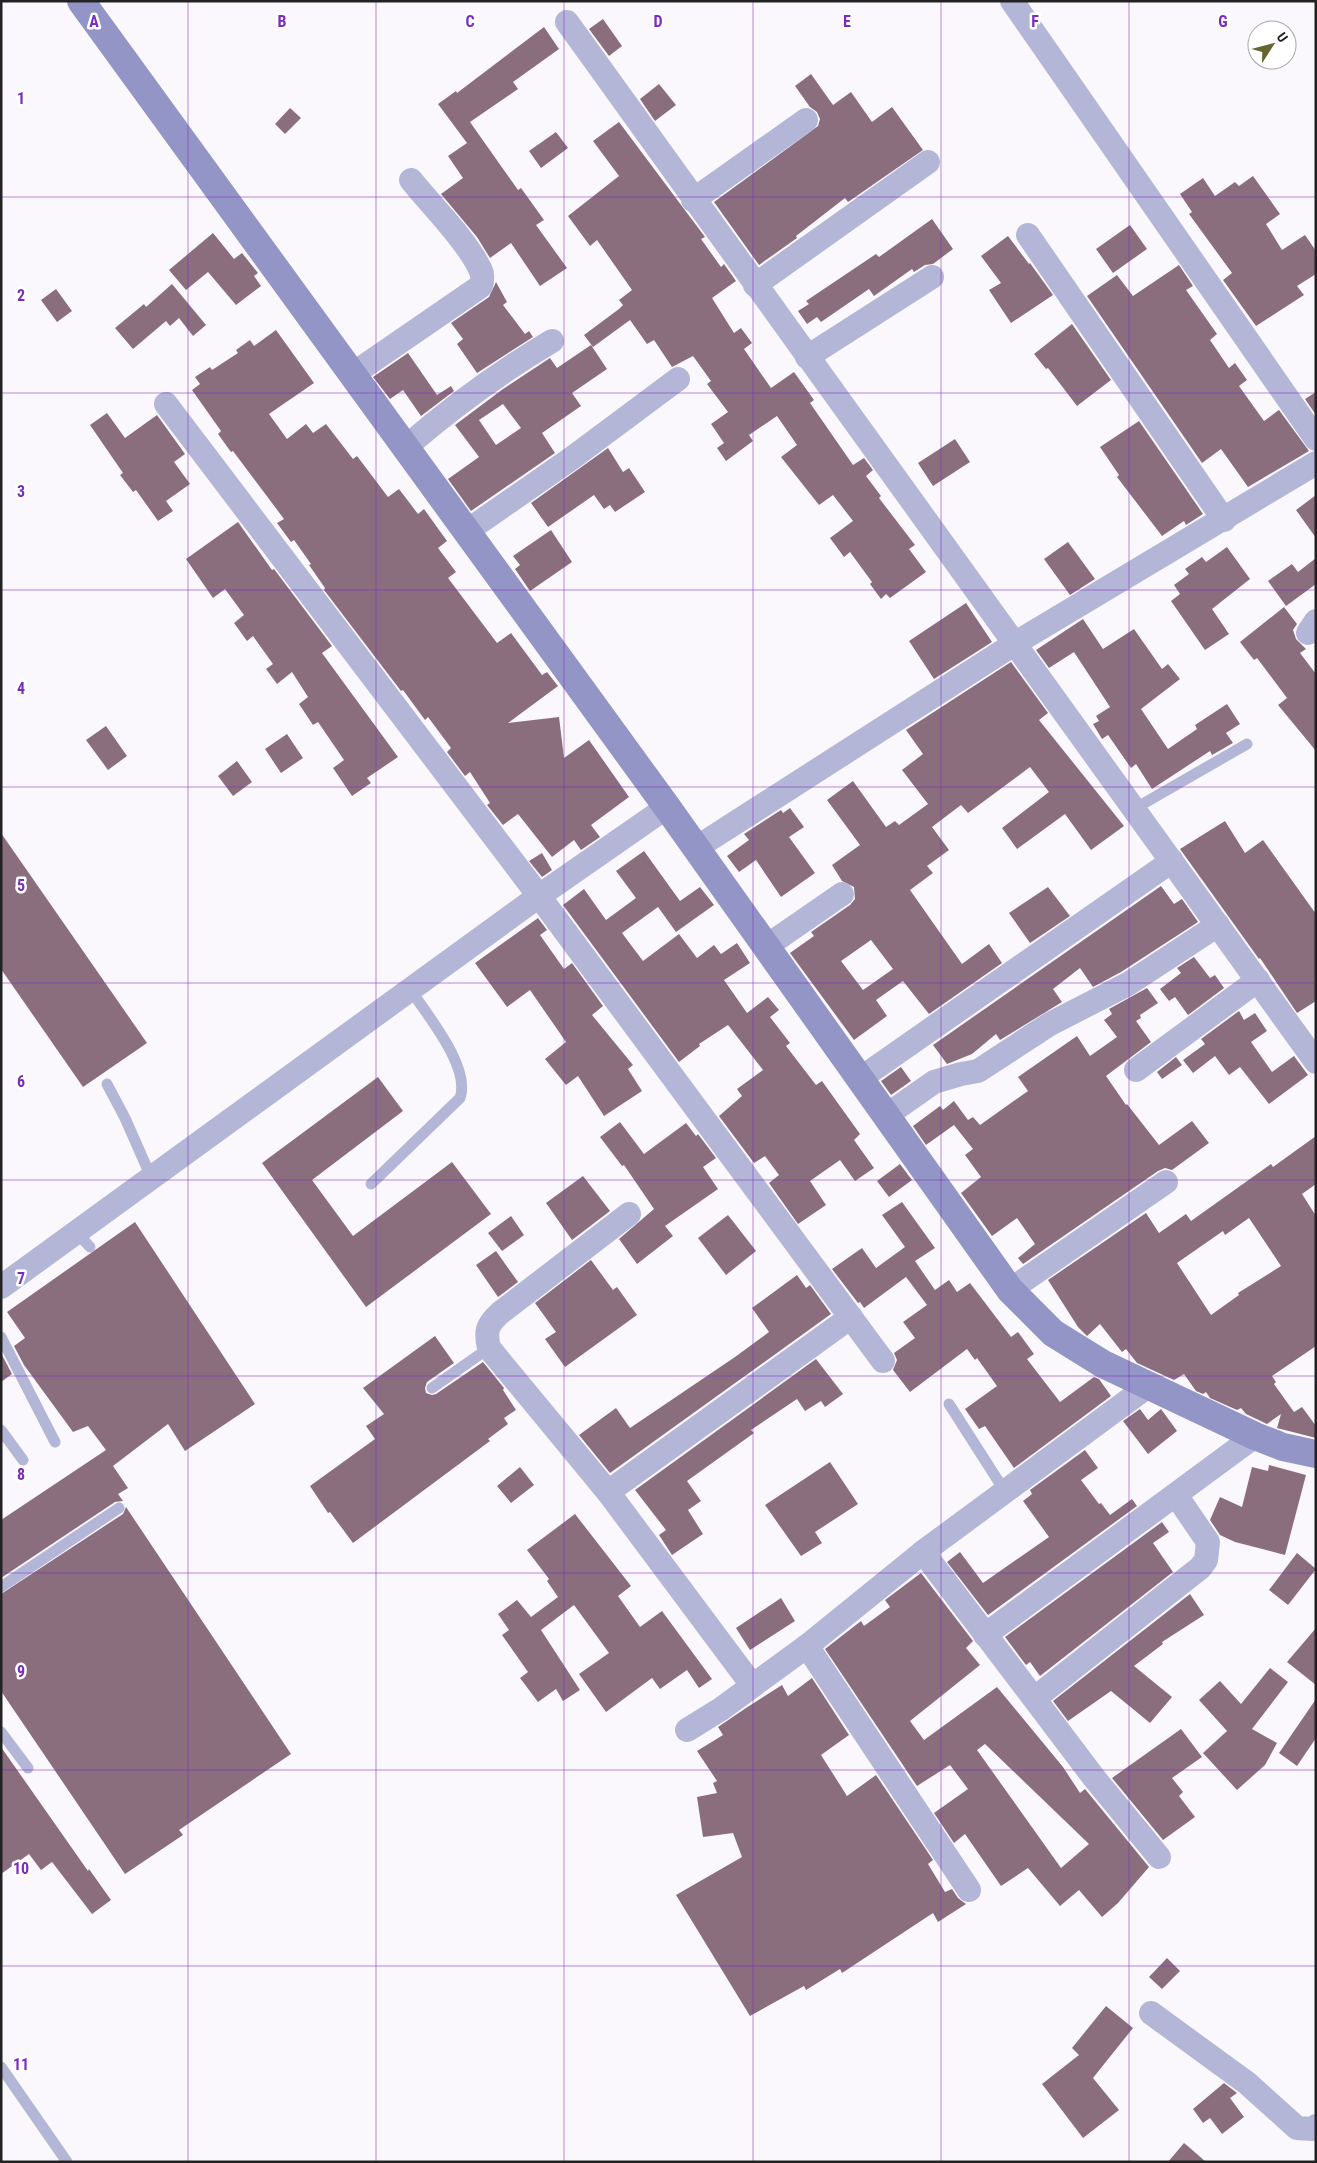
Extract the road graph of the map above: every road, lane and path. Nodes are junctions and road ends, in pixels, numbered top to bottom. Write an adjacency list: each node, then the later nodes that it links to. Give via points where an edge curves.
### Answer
1 (81, 1): 13 (street)
2 (1012, 1): 16 (street)
3 (567, 22): 7 (street)
4 (806, 120): 7 (street)
5 (928, 162): 10 (street)
6 (411, 180): 13 (street, via 480,268 481,286)
7 (693, 200): 10 (street)
8 (1028, 235): 19 (street)
9 (932, 277): 12 (street)
10 (755, 285): 12 (street)
11 (552, 341): 17 (street, via 450,409)
12 (807, 357): 21 (street)
13 (352, 374): 17 (street)
14 (678, 379): 20 (street)
15 (166, 404): 28 (street)
16 (1316, 439)
17 (406, 447): 20 (street)
18 (1316, 463): 19 (street)
19 (1224, 520): 21 (street)
20 (467, 531): 23 (street)
21 (1014, 644): 24 (street); 25 (street)
22 (1247, 744): 24 (lane)
23 (667, 807): 25 (street); 28 (street)
24 (1134, 809): 26 (street)
25 (696, 848): 30 (street)
26 (1172, 862): 29 (street); 35 (street)
27 (842, 894): 30 (street)
28 (539, 896): 32 (street); 44 (street)
29 (1218, 925): 31 (street); 37 (street, via 1128,984 1050,1024 978,1071 934,1082)
30 (767, 946): 35 (street)
31 (1258, 980): 33 (street); 34 (street)
32 (410, 989): 38 (street); 40 (lane, via 459,1069 463,1090 460,1098)
33 (1316, 1062)
34 (1136, 1070)
35 (861, 1078): 37 (street)
36 (107, 1084): 38 (lane)
37 (887, 1115): 43 (street)
38 (150, 1177): 42 (street, via 83,1240)
39 (1166, 1182): 43 (street)
40 (371, 1184)
41 (629, 1214): 46 (street, via 500,1313 488,1326)
42 (1, 1287)
43 (1010, 1290): 48 (street, via 1053,1333 1103,1364)
44 (851, 1317): 47 (street); 56 (street)
45 (1, 1338): 53 (lane)
46 (489, 1348): 49 (lane); 56 (street)
47 (883, 1361)
48 (1148, 1386): 52 (street); 57 (street)
49 (432, 1388)
50 (949, 1404): 57 (lane)
51 (1, 1430): 55 (lane)
52 (1255, 1436): 54 (street, via 1282,1447); 58 (street)
53 (55, 1442)
54 (1316, 1454)
55 (22, 1460)
56 (608, 1492): 64 (street)
57 (1006, 1493): 60 (street)
58 (1176, 1495): 62 (street); 65 (street, via 1208,1542 1206,1560)
59 (119, 1508): 61 (lane)
60 (923, 1552): 62 (street); 63 (street)
61 (1, 1587)
62 (985, 1635): 65 (street)
63 (807, 1646): 64 (street); 70 (street)
64 (752, 1685): 66 (street)
65 (1035, 1698): 69 (street)
66 (687, 1730)
67 (1, 1732): 68 (lane)
68 (28, 1768)
69 (1159, 1857)
70 (970, 1890)
71 (1151, 2013): 73 (street, via 1247,2083 1297,2128 1312,2129)
72 (1, 2067): 74 (lane)
73 (1316, 2126)
74 (68, 2162)

